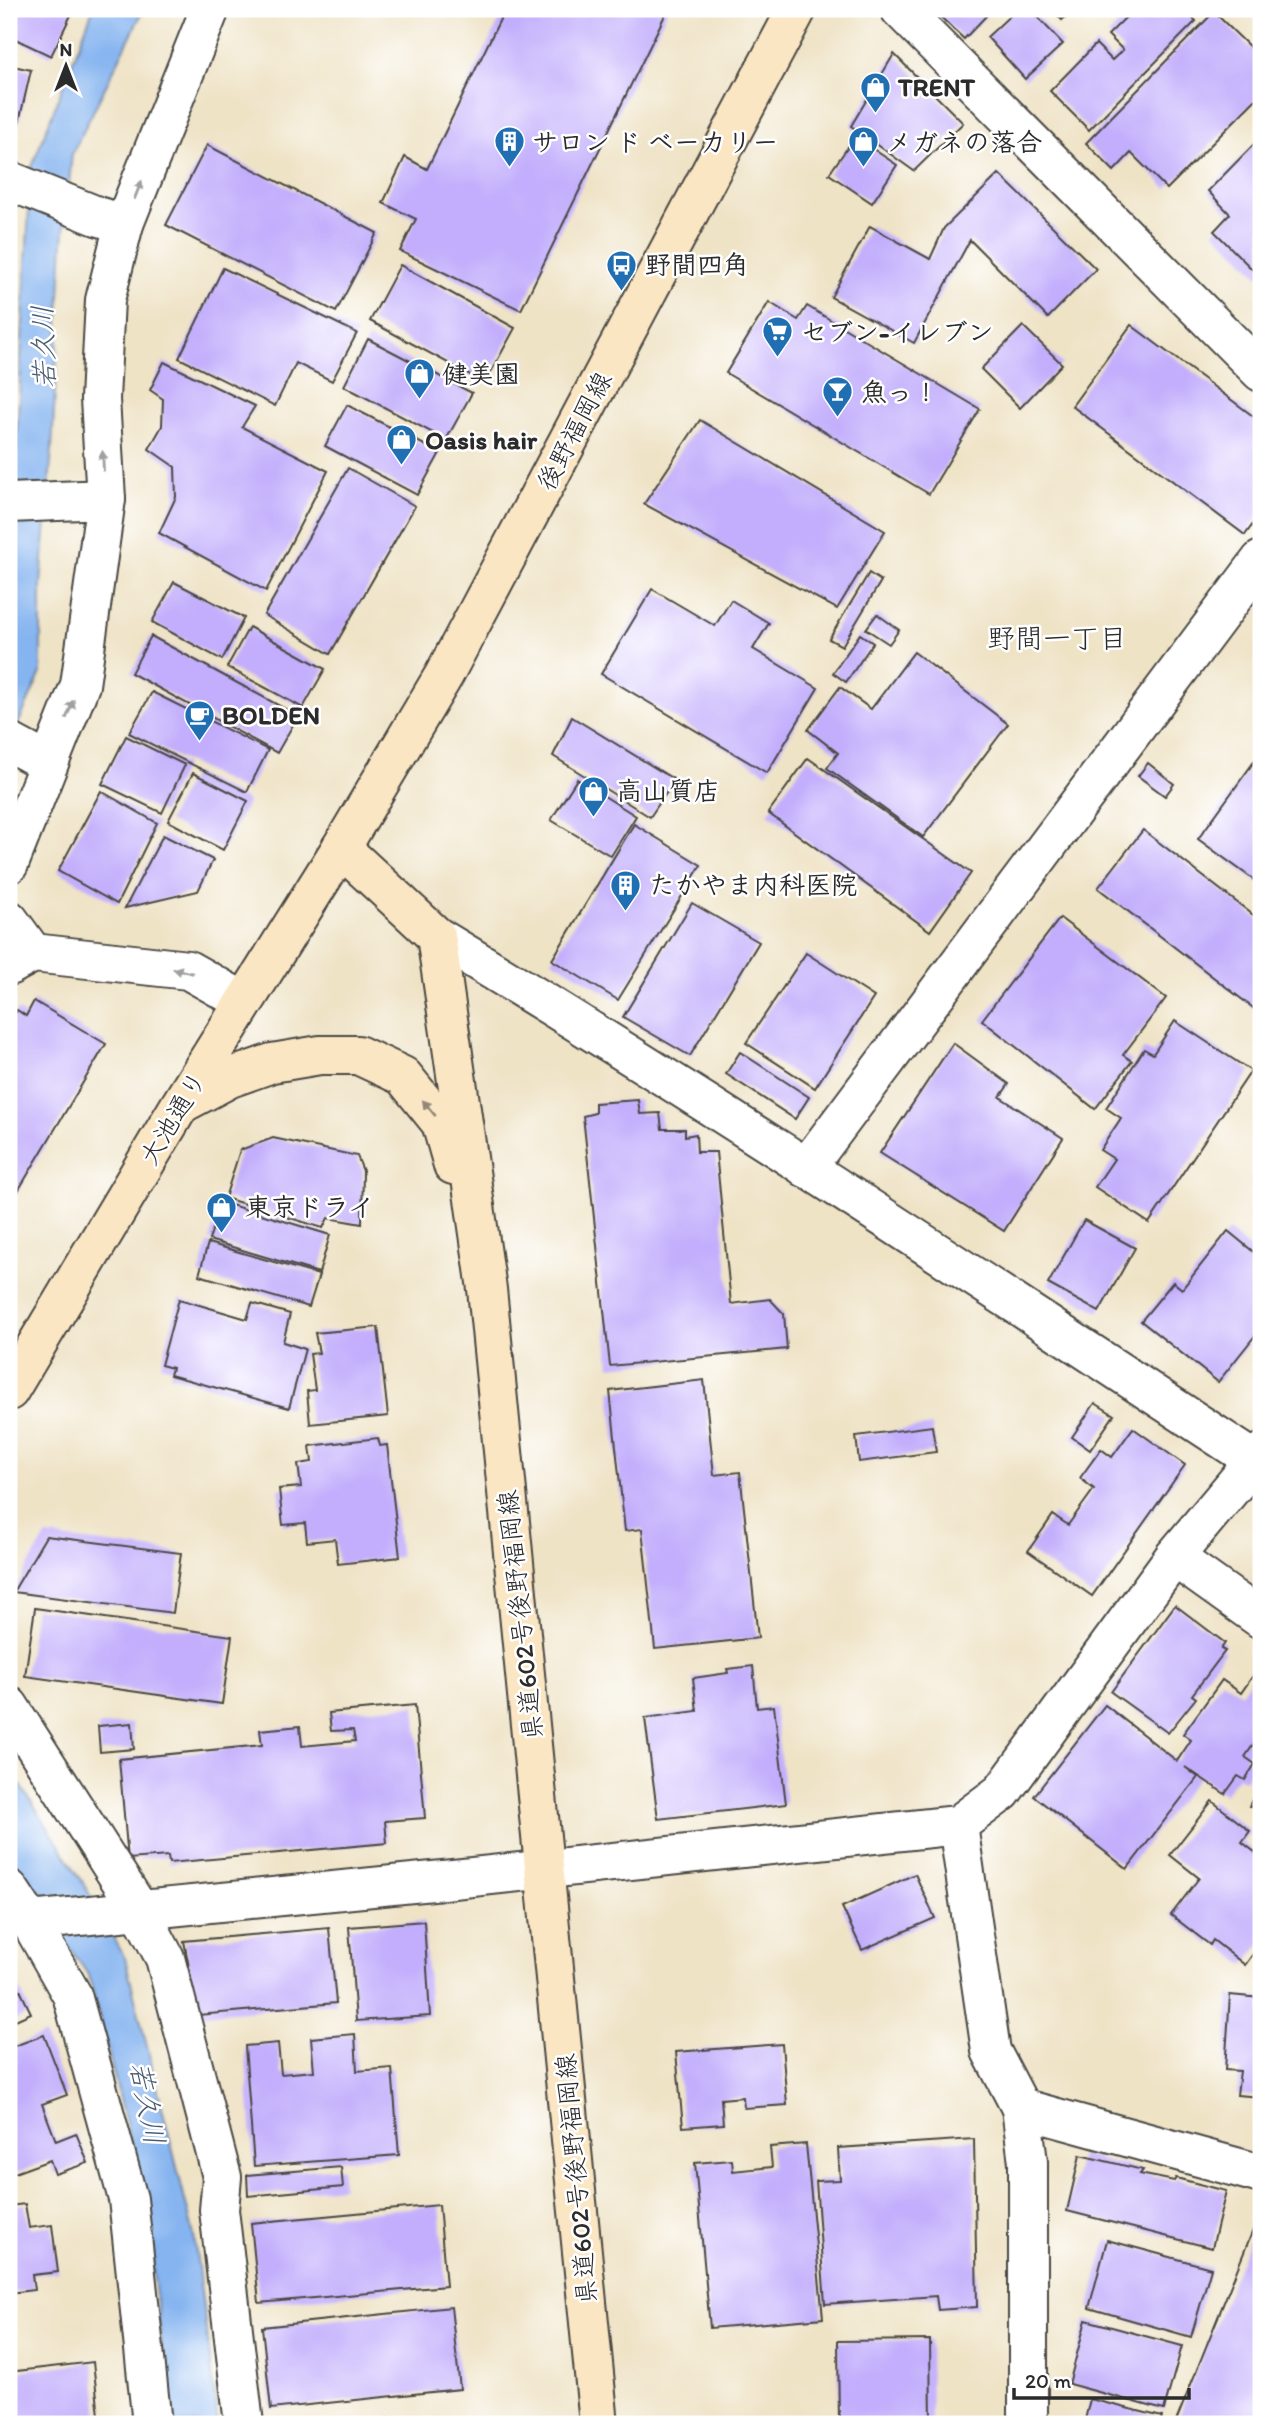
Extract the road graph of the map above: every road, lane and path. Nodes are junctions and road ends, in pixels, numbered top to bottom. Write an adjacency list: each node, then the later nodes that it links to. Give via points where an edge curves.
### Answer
1 (210, 9): 5 (street, one-way to 1)
2 (797, 9): 11 (main road, 後野福岡線, via 444,676)
3 (900, 9): 6 (street)
4 (10, 181): 5 (street)
5 (111, 220): 7 (street, one-way to 5)
6 (1261, 373)
7 (98, 500): 8 (street); 10 (street, one-way to 7, via 80,685)
8 (9, 503)
9 (1261, 560): 18 (street)
10 (29, 753): 12 (street)
11 (341, 848): 14 (main road); 16 (main road, 大池通り)
12 (9, 864)
13 (9, 920): 15 (street)
14 (436, 936): 18 (street); 19 (main road, 県道602号後野福岡線)
15 (21, 960): 16 (street, one-way to 15, via 188,970)
16 (243, 1001): 17 (main road, 大池通り)
17 (180, 1105): 19 (main road, one-way to 17, via 441,1123 403,1076 358,1055 320,1055 272,1063 230,1078); 20 (main road, 大池通り)
18 (806, 1168): 21 (street)
19 (487, 1289): 26 (main road, 県道602号後野福岡線)
20 (9, 1391)
21 (1258, 1456): 22 (street)
22 (1174, 1557): 23 (street); 25 (street, via 1002,1792)
23 (1261, 1619)
24 (9, 1706): 28 (street)
25 (958, 1825): 26 (street); 30 (street, via 991,2051)
26 (546, 1870): 28 (street); 34 (main road, 県道602号後野福岡線)
27 (9, 1889): 29 (street)
28 (139, 1909): 29 (street); 33 (street, via 165,1958 222,2177 219,2210)
29 (30, 1921): 32 (street, via 72,1994 128,2199)
30 (1021, 2108): 31 (street); 35 (street, via 1028,2162)
31 (1261, 2174)
32 (152, 2424)
33 (244, 2424)
34 (599, 2424)
35 (1028, 2424)

